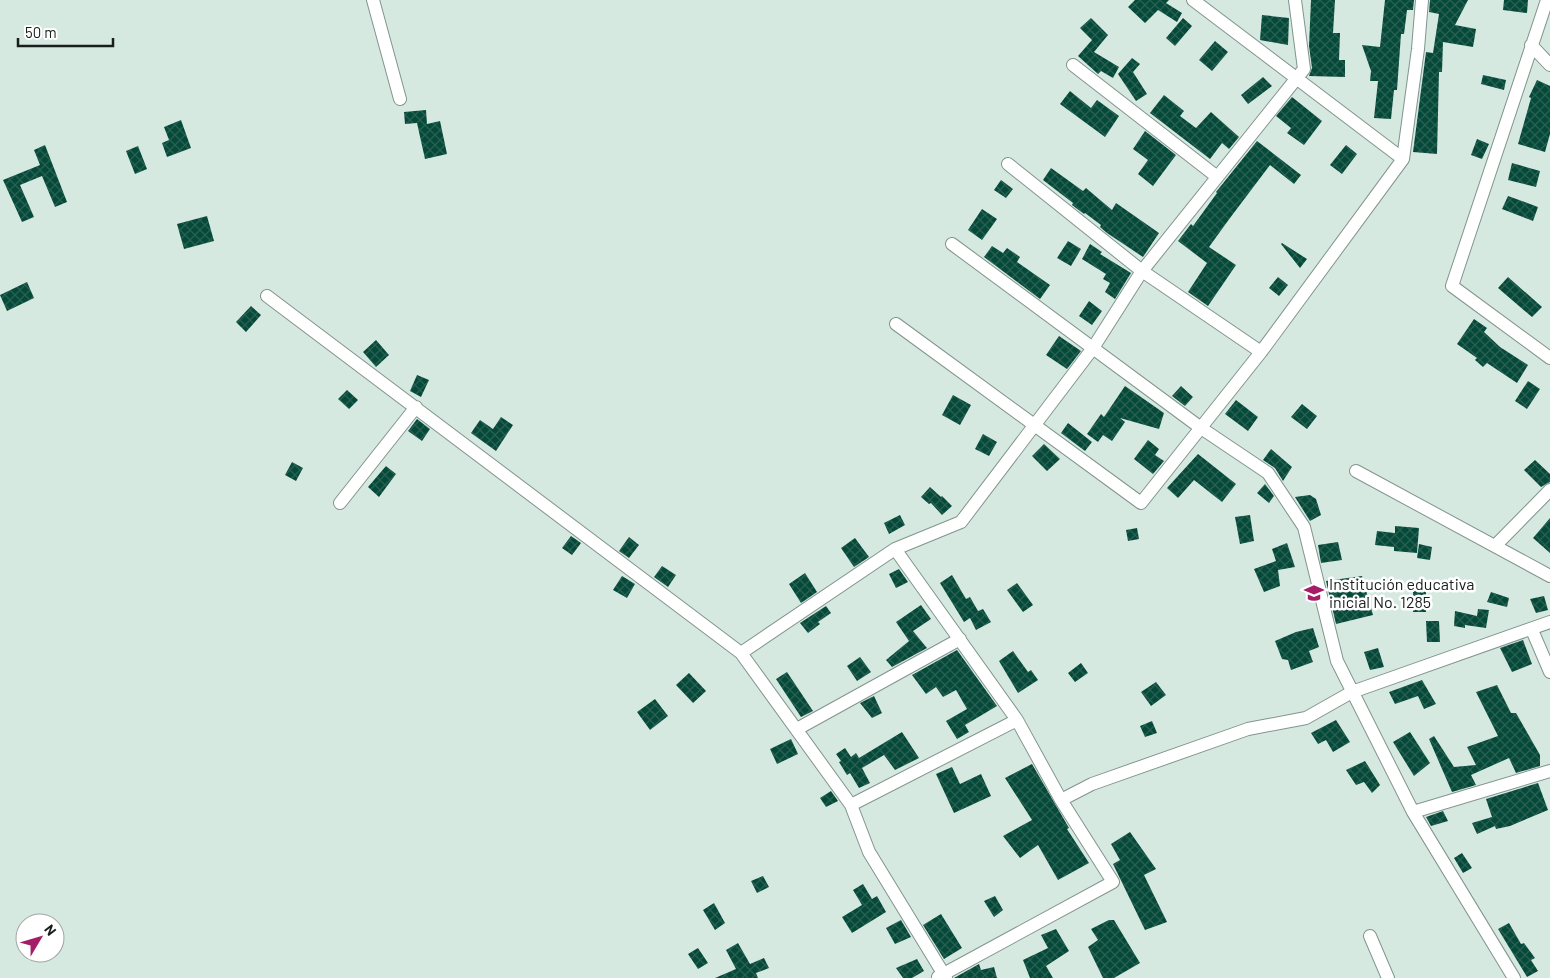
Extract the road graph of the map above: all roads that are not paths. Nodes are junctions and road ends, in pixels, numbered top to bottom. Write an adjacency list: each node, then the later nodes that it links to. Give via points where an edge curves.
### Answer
1 (374, 0): 10 (street)
2 (1193, 0): 9 (street)
3 (1295, 0): 9 (street, via 1304,69)
4 (1422, 0): 11 (street)
5 (1547, 0): 6 (street)
6 (1531, 45): 7 (street); 20 (street, via 1452,286)
7 (1550, 65)
8 (1073, 66): 13 (street)
9 (1296, 78): 11 (street); 13 (street)
10 (400, 99)
11 (1403, 159): 19 (street)
12 (1008, 164): 15 (street)
13 (1216, 176): 15 (street)
14 (952, 244): 18 (street)
15 (1142, 271): 18 (street); 19 (street)
16 (267, 296): 21 (street)
17 (896, 324): 22 (street)
18 (1093, 348): 22 (street); 23 (street)
19 (1260, 352): 23 (street)
20 (1550, 358)
21 (416, 407): 26 (street); 33 (street)
22 (1034, 426): 23 (street, via 1141,503); 28 (street, via 961,522)
23 (1201, 428): 35 (street, via 1268,473 1304,527 1337,661)
24 (1356, 470): 27 (street)
25 (1550, 490): 27 (street)
26 (340, 503)
27 (1495, 546): 29 (street)
28 (895, 549): 32 (street); 33 (street)
29 (1550, 576)
30 (1550, 622): 31 (street)
31 (1532, 630): 34 (street); 35 (street)
32 (960, 638): 36 (street); 37 (street)
33 (741, 653): 37 (street)
34 (1550, 672)
35 (1352, 692): 39 (street, via 1306,718 1248,729 1092,784); 41 (street)
36 (1017, 720): 39 (street); 40 (street)
37 (797, 729): 40 (street)
38 (1550, 771): 41 (street)
39 (1061, 800): 43 (street, via 1113,882)
40 (851, 805): 43 (street, via 869,852)
41 (1413, 812): 45 (street)
42 (1370, 936): 44 (street)
43 (943, 977)
44 (1388, 978)
45 (1514, 978)

